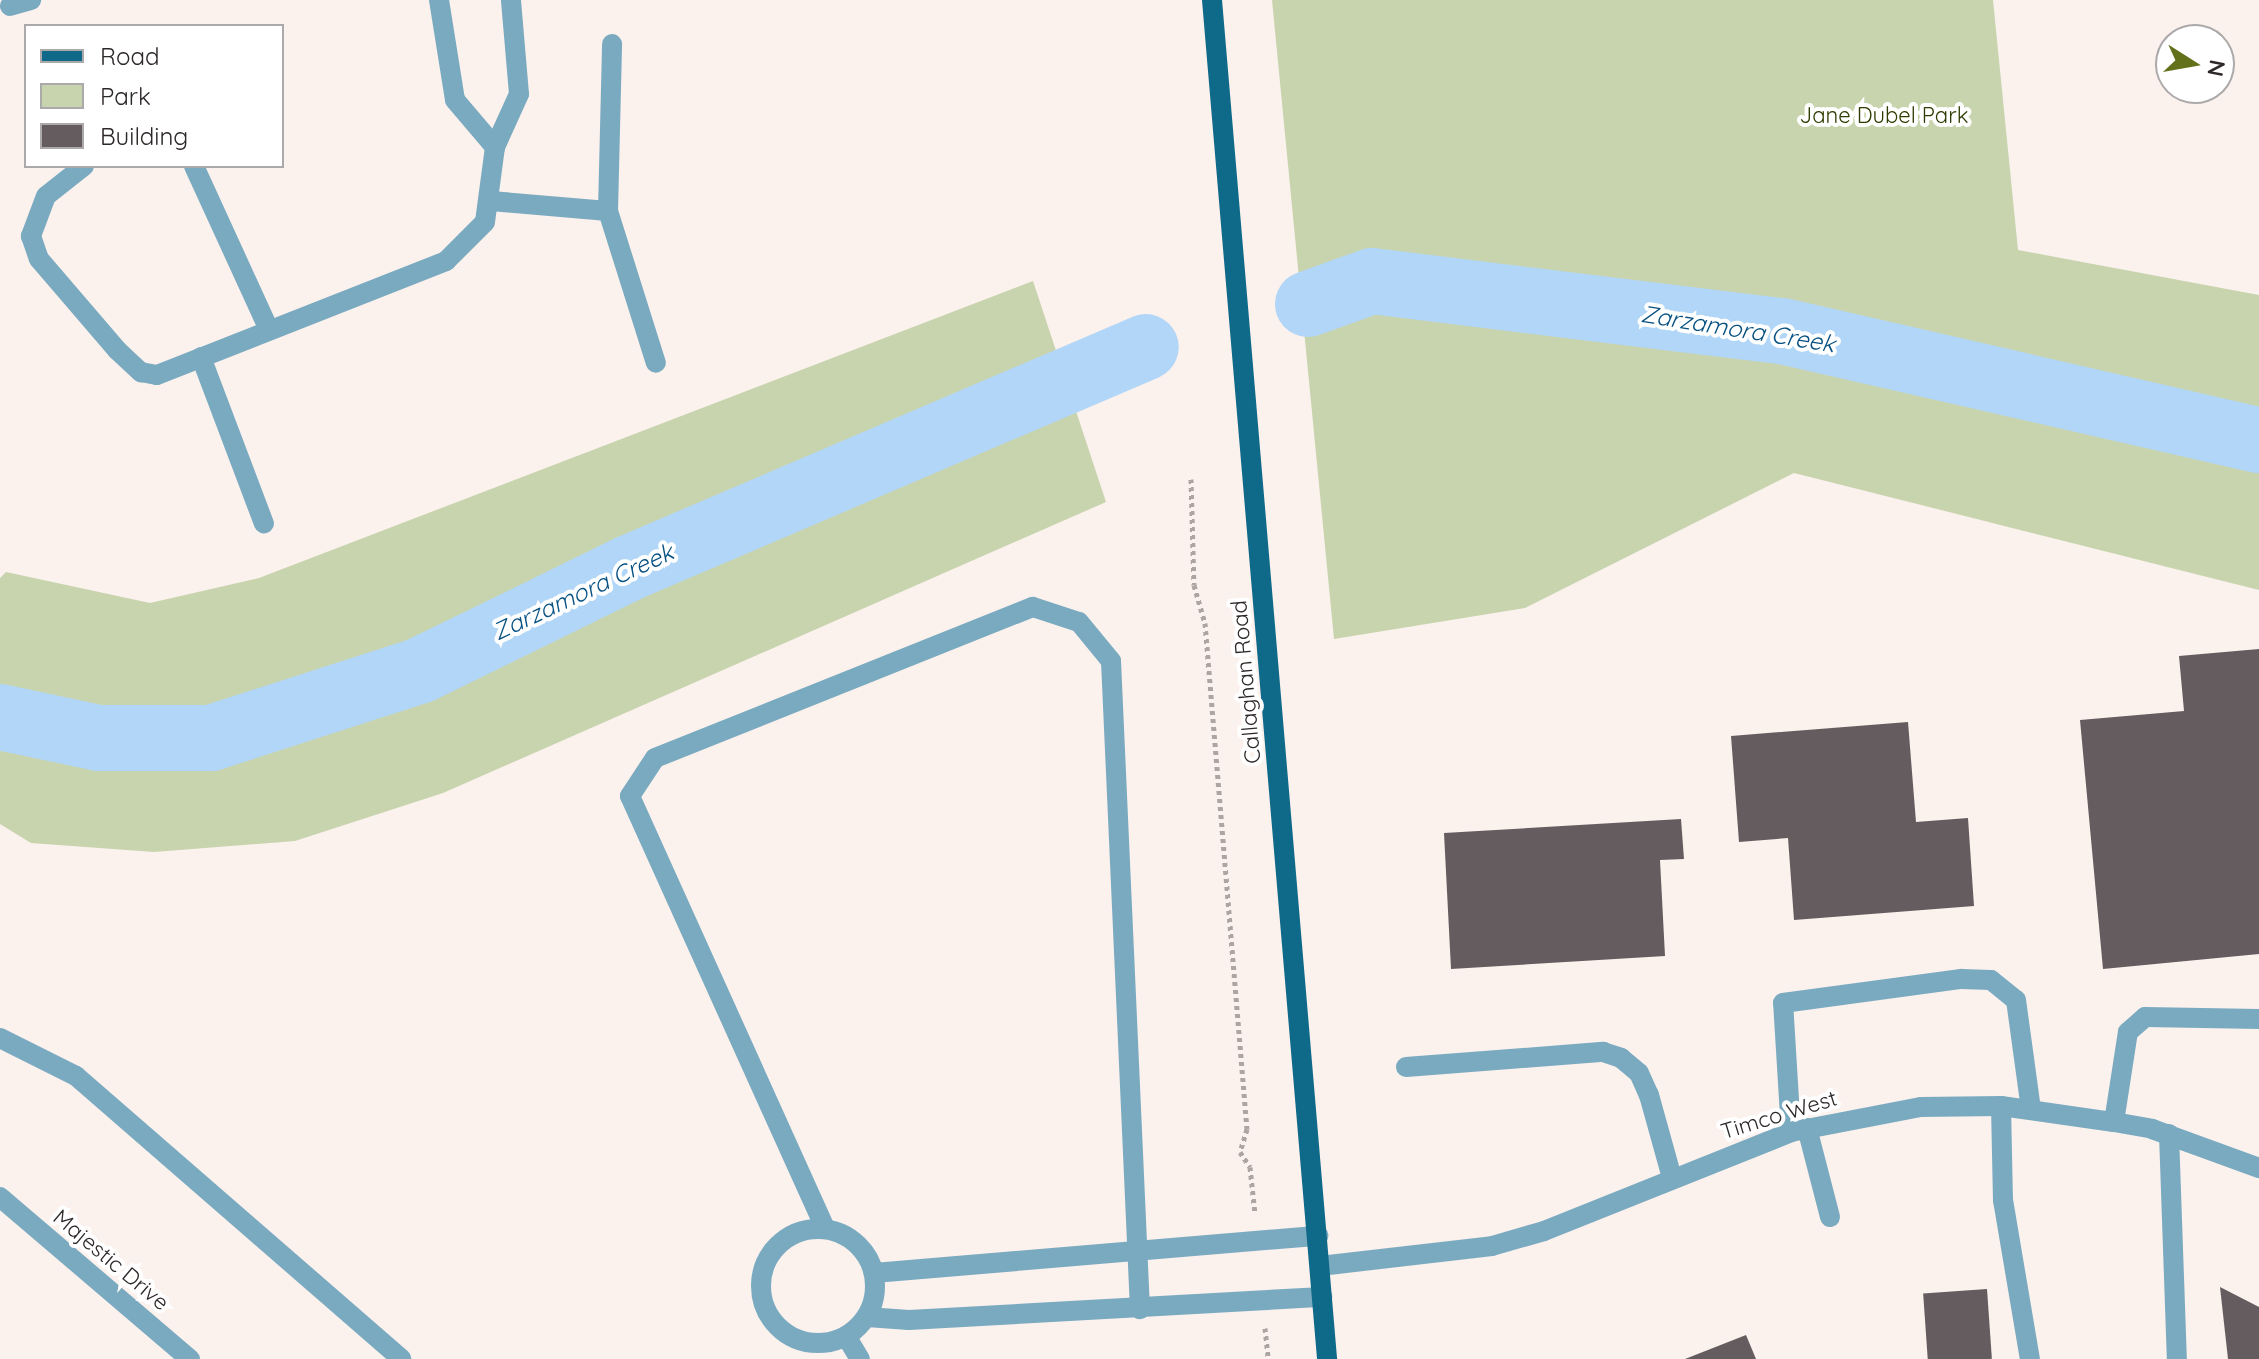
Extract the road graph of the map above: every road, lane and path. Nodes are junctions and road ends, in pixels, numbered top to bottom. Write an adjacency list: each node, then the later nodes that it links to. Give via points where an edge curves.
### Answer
1 (31, 0): 5 (street)
2 (439, 0): 7 (street, via 455,100)
3 (511, 0): 7 (street, via 519,94)
4 (1212, 0): 31 (main road, Callaghan Road)
5 (6, 7)
6 (612, 44): 11 (street)
7 (495, 147): 10 (street)
8 (81, 168): 13 (street, via 46,196 34,215 31,236 39,259 141,372 157,375)
9 (195, 168): 12 (street)
10 (491, 201): 11 (street); 12 (street, via 478,232 446,261)
11 (608, 211): 14 (street)
12 (269, 330): 13 (street)
13 (201, 357): 16 (street)
14 (656, 363)
15 (1191, 479): 28 (path, via 1194,585 1205,623 1247,1129 1240,1152 1250,1167)
16 (264, 524)
17 (2259, 1019): 22 (street, via 2145,1017 2128,1032)
18 (0, 1038): 41 (street, via 76,1076)
19 (1406, 1067): 26 (street, via 1603,1052 1621,1058 1644,1084)
20 (2001, 1106): 21 (street, Timco West); 23 (street, Timco West, via 1921,1107); 45 (street, via 2003,1200)
21 (2031, 1109): 22 (street, Timco West); 23 (street, via 2016,1000 1991,980 1961,979 1783,1003)
22 (2114, 1122): 24 (street, Timco West)
23 (1799, 1130): 26 (street, Timco West); 29 (street)
24 (2169, 1134): 25 (street, Timco West); 46 (street)
25 (2259, 1168)
26 (1672, 1178): 33 (street, Timco West, via 1544,1231 1492,1246)
27 (0, 1197): 40 (street, Majestic Drive)
28 (1254, 1203)
29 (1830, 1217)
30 (825, 1228): 32 (street, via 630,796 655,758 1033,607 1079,622 1111,661); 34 (street, via 860,1245); 39 (street, via 789,1236 774,1248 762,1274 762,1302 771,1319 801,1341 819,1344)
31 (1318, 1236): 32 (street); 33 (main road, Callaghan Road)
32 (1136, 1248): 34 (street); 36 (street)
33 (1320, 1266): 35 (main road, Callaghan Road)
34 (874, 1273): 37 (street, via 874,1300)
35 (1322, 1297): 36 (street); 44 (main road, Callaghan Road)
36 (1140, 1309): 37 (street, via 909,1320)
37 (867, 1317): 39 (street)
38 (1264, 1319): 43 (path)
39 (846, 1336): 42 (street)
40 (190, 1359)
41 (401, 1359)
42 (860, 1359)
43 (1268, 1359)
44 (1327, 1359)
45 (2030, 1359)
46 (2177, 1359)

